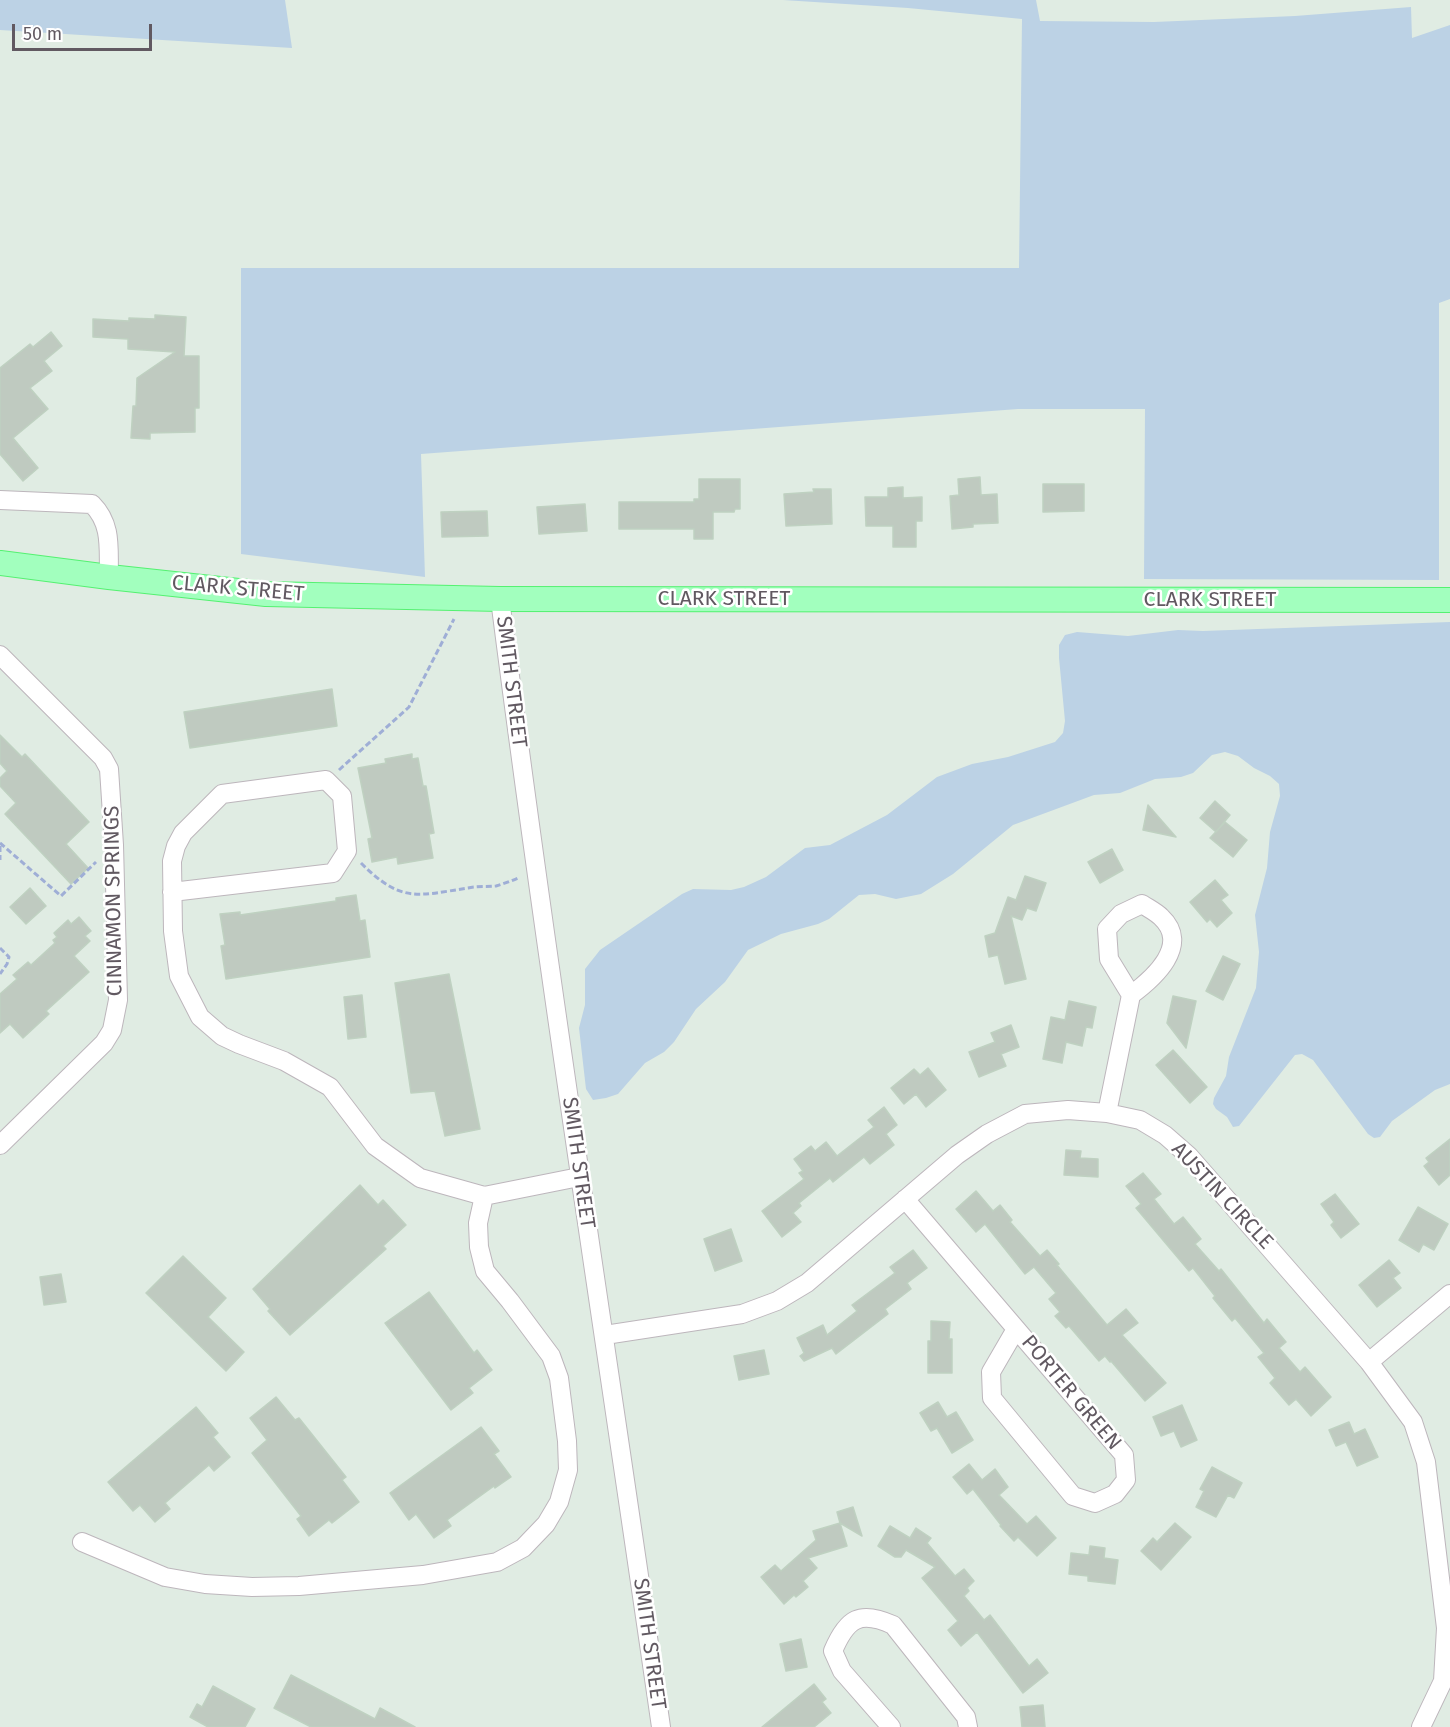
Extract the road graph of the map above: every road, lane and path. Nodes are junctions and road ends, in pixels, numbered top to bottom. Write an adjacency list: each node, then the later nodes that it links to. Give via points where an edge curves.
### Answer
1 (0, 501): 3 (street, via 92,504 107,525)
2 (0, 563): 3 (main road, CLARK STREET)
3 (109, 577): 4 (main road, CLARK STREET, via 266,594)
4 (500, 599): 5 (main road, CLARK STREET); 20 (street, SMITH STREET)
5 (1450, 600)
6 (454, 619): 8 (path, via 409,707)
7 (0, 655): 10 (street, CINNAMON SPRINGS, via 106,764 111,778)
8 (326, 780): 11 (street, via 342,796); 14 (street, via 222,794 183,833 176,846)
9 (0, 844): 10 (path, via 61,896); 12 (path)
10 (114, 845): 19 (street, CINNAMON SPRINGS, via 118,1000 112,1030 104,1043)
11 (347, 851): 13 (path, via 378,880 406,893 424,895 496,886); 14 (street, via 333,873)
12 (0, 860)
13 (518, 878)
14 (172, 892): 21 (street, via 179,976 200,1017 222,1036 284,1061 330,1087 375,1146 420,1178)
15 (0, 948): 16 (path, via 9,957)
16 (0, 974)
17 (1131, 995): 17 (street, via 1151,980 1170,954 1172,930 1161,916 1142,904 1121,914 1107,929 1109,959); 18 (street)
18 (1107, 1113): 22 (street, AUSTIN CIRCLE, via 1068,1110 1025,1114 965,1149); 26 (street, AUSTIN CIRCLE, via 1140,1120 1189,1156)
19 (0, 1145)
20 (579, 1177): 21 (street); 25 (street, SMITH STREET)
21 (484, 1196): 27 (street, via 478,1223 485,1271 550,1356 559,1378 567,1441 568,1470 559,1502 546,1524 523,1548 497,1562 423,1575 252,1587 165,1577)
22 (905, 1199): 24 (street, PORTER GREEN); 25 (street, AUSTIN CIRCLE, via 807,1283 777,1301 742,1314)
23 (1450, 1294): 26 (street)
24 (1016, 1329): 24 (street, PORTER GREEN, via 1124,1455 1126,1480 1115,1494 1095,1503 1073,1496 992,1398 991,1372)
25 (604, 1335): 28 (street, SMITH STREET)
26 (1369, 1362): 31 (street, AUSTIN CIRCLE, via 1413,1422 1426,1462 1446,1628 1443,1681)
27 (82, 1542)
28 (661, 1727)
29 (891, 1727): 30 (street, via 842,1671 833,1651 842,1629 858,1618 877,1618 893,1625 966,1717)
30 (968, 1727)
31 (1421, 1727)

